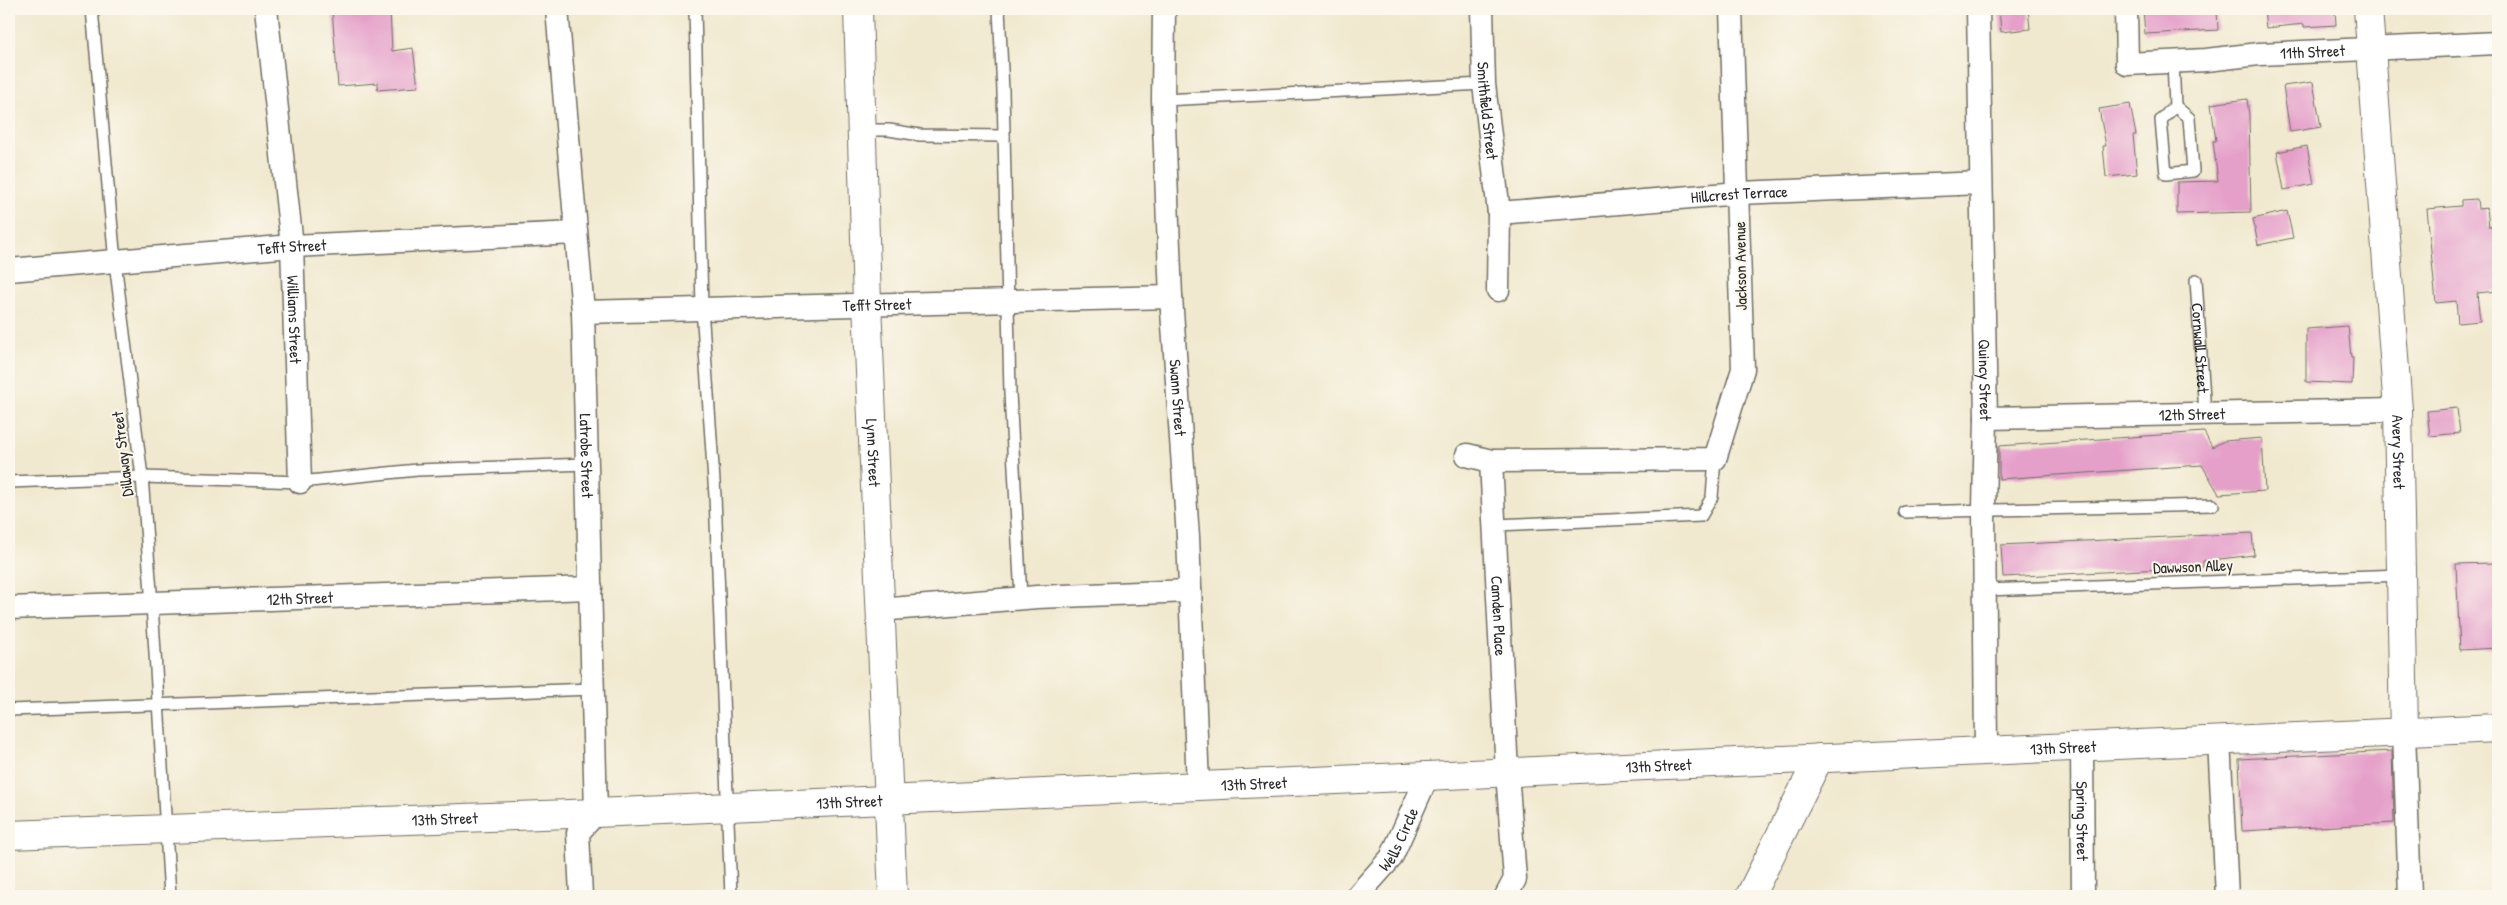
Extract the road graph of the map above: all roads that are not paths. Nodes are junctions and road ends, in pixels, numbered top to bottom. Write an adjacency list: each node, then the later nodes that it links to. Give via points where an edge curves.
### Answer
1 (92, 9): 26 (lane, Dillaway Street)
2 (266, 9): 25 (street, Williams Street)
3 (557, 9): 24 (street, Latrobe Street)
4 (695, 9): 33 (lane)
5 (858, 9): 19 (street, Lynn Street)
6 (999, 9): 20 (lane)
7 (1164, 9): 17 (street, Swann Street)
8 (1482, 9): 16 (street, Smithfield Street)
9 (1731, 9): 22 (street, Jackson Avenue)
10 (1978, 9): 21 (street, Quincy Street)
11 (2126, 9): 15 (street, 11th Street, via 2127,64)
12 (2368, 9): 14 (street, Avery Street)
13 (2498, 43): 14 (street, 11th Street)
14 (2371, 50): 15 (street, 11th Street, via 2259,54); 35 (street, Avery Street)
15 (2173, 62): 18 (lane)
16 (1484, 84): 17 (lane); 23 (street, Smithfield Street)
17 (1164, 100): 30 (street, Swann Street)
18 (2175, 106): 18 (lane, via 2189,118 2193,171 2166,174 2161,120)
19 (862, 130): 20 (lane, via 920,135); 32 (street, Lynn Street)
20 (1004, 136): 31 (lane)
21 (1981, 183): 22 (street, Hillcrest Terrace); 37 (street, Quincy Street)
22 (1739, 193): 23 (street, Hillcrest Terrace); 39 (street, Jackson Avenue, via 1743,369)
23 (1499, 214): 29 (street, Smithfield Street)
24 (576, 234): 25 (street, Tefft Street); 34 (street, Latrobe Street)
25 (292, 246): 26 (street, Tefft Street); 44 (street, Williams Street)
26 (115, 262): 27 (street, Tefft Street); 42 (lane, Dillaway Street)
27 (9, 270)
28 (2196, 280): 36 (lane, Cornwall Street)
29 (1498, 290)
30 (1171, 296): 31 (street, Tefft Street); 52 (street, Swann Street)
31 (1009, 300): 32 (street, Tefft Street); 53 (lane, via 1010,393)
32 (866, 303): 33 (street, Tefft Street); 56 (street, Lynn Street)
33 (702, 308): 34 (street, Tefft Street); 70 (lane, via 715,496)
34 (583, 312): 41 (street, Latrobe Street)
35 (2398, 410): 36 (street, 12th Street); 49 (street, Avery Street)
36 (2205, 413): 37 (street, 12th Street)
37 (1986, 418): 46 (street, Quincy Street)
38 (1467, 455): 40 (street)
39 (1715, 459): 40 (street); 48 (lane, via 1712,497 1701,516)
40 (1491, 461): 48 (street, Camden Place)
41 (587, 464): 44 (lane, via 417,470); 50 (street, Latrobe Street)
42 (142, 477): 43 (lane); 44 (lane); 54 (lane, Dillaway Street)
43 (9, 482)
44 (300, 482)
45 (2213, 505): 46 (lane)
46 (1984, 509): 47 (lane); 51 (street, Quincy Street)
47 (1905, 512)
48 (1495, 525): 66 (street, Camden Place)
49 (2401, 575): 51 (lane, Dawwson Alley); 61 (street, Avery Street)
50 (591, 588): 54 (street, 12th Street); 57 (street, Latrobe Street)
51 (1986, 590): 64 (street, Quincy Street)
52 (1190, 591): 53 (street); 68 (street, Swann Street)
53 (1021, 598): 56 (street)
54 (152, 604): 55 (street, 12th Street); 58 (lane, Dillaway Street)
55 (9, 608)
56 (879, 610): 69 (street, Lynn Street)
57 (593, 689): 58 (lane); 71 (street, Latrobe Street)
58 (158, 705): 59 (lane); 72 (lane, Dillaway Street)
59 (9, 710)
60 (2498, 728): 61 (street, 13th Street)
61 (2404, 732): 62 (street, 13th Street); 83 (street, Avery Street)
62 (2218, 740): 63 (street, 13th Street); 82 (street)
63 (2082, 746): 64 (street, 13th Street); 81 (street, Spring Street)
64 (1986, 751): 65 (street, 13th Street)
65 (1819, 758): 66 (street, 13th Street); 80 (street)
66 (1507, 772): 67 (street, 13th Street); 79 (street, Camden Place, via 1515,879)
67 (1428, 776): 68 (street, 13th Street); 78 (street, Wells Circle, via 1391,858)
68 (1198, 786): 69 (street, 13th Street)
69 (888, 800): 70 (street, 13th Street); 77 (street, Lynn Street)
70 (727, 807): 71 (street, 13th Street); 76 (lane)
71 (596, 813): 72 (street, 13th Street); 75 (street, via 578,832)
72 (165, 829): 73 (street, 13th Street); 74 (lane, Dillaway Street)
73 (9, 835)
74 (170, 896)
75 (581, 896)
76 (731, 896)
77 (893, 896)
78 (1357, 896)
79 (1506, 896)
80 (1750, 896)
81 (2083, 896)
82 (2227, 896)
83 (2410, 896)

